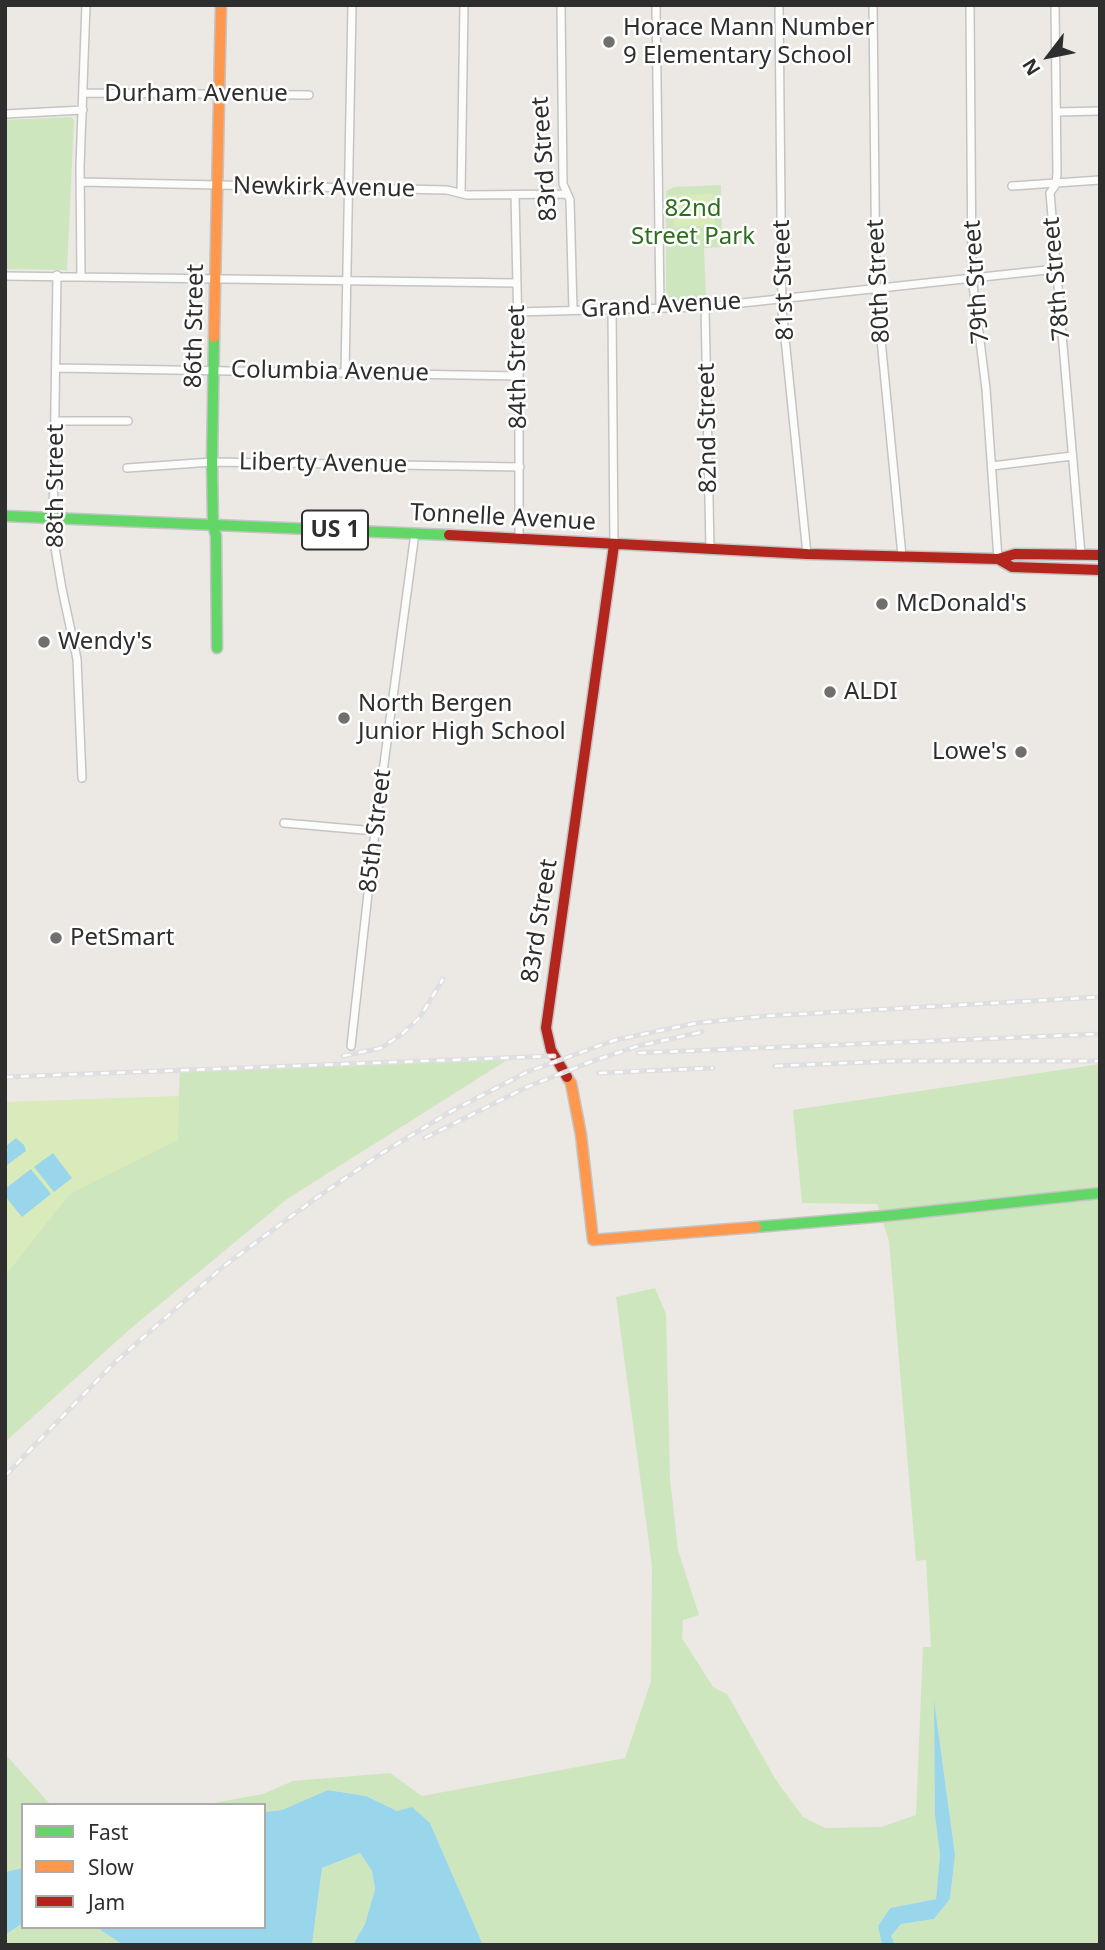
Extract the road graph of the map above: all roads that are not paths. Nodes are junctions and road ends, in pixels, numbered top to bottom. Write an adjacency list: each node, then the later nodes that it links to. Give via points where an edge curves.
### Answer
1 (86, 5): 11 (street)
2 (221, 5): 12 (street, 86th Street)
3 (352, 5): 23 (street)
4 (464, 5): 24 (street)
5 (561, 5): 25 (street, 83rd Street)
6 (656, 5): 38 (street)
7 (779, 5): 36 (street, 81st Street)
8 (873, 5): 35 (street, 80th Street)
9 (970, 5): 31 (street, 79th Street)
10 (1055, 5): 16 (street, 78th Street)
11 (84, 93): 12 (street, Durham Avenue); 14 (street)
12 (218, 94): 13 (street, Durham Avenue); 22 (street, 86th Street)
13 (309, 94)
14 (83, 110): 17 (street, Durham Avenue); 19 (street)
15 (1100, 111): 16 (street)
16 (1057, 112): 20 (street, 78th Street)
17 (5, 114)
18 (1100, 180): 20 (street)
19 (80, 182): 22 (street, Newkirk Avenue); 30 (street)
20 (1056, 184): 21 (street); 27 (street, 78th Street, via 1050,193)
21 (1012, 186)
22 (217, 187): 23 (street, Newkirk Avenue); 32 (street, 86th Street)
23 (348, 188): 24 (street, Newkirk Avenue); 33 (street)
24 (461, 193): 26 (street, Newkirk Avenue)
25 (566, 194): 26 (street, Newkirk Avenue); 39 (street, 83rd Street, via 570,200)
26 (515, 195): 34 (street, 84th Street)
27 (1056, 268): 31 (street, Grand Avenue); 48 (street, 78th Street)
28 (58, 275): 29 (street); 30 (street); 42 (street, 88th Street)
29 (5, 276)
30 (81, 276): 32 (street)
31 (972, 277): 35 (street, Grand Avenue); 50 (street, 79th Street)
32 (217, 278): 33 (street); 43 (street, 86th Street)
33 (347, 281): 34 (street); 44 (street)
34 (516, 283): 41 (street, 84th Street)
35 (876, 288): 36 (street, Grand Avenue); 63 (street, 80th Street)
36 (782, 298): 37 (street, Grand Avenue); 60 (street, 81st Street)
37 (705, 307): 38 (street, Grand Avenue); 59 (street, 82nd Street)
38 (660, 309): 40 (street, Grand Avenue)
39 (573, 310): 40 (street, Grand Avenue); 41 (street, Grand Avenue)
40 (611, 310): 58 (street, 83rd Street)
41 (517, 312): 45 (street, 84th Street)
42 (57, 368): 43 (street, Columbia Avenue); 46 (street, 88th Street)
43 (216, 370): 44 (street, Columbia Avenue); 49 (street, 86th Street)
44 (345, 373): 45 (street, Columbia Avenue)
45 (519, 376): 51 (street, 84th Street)
46 (56, 421): 47 (street); 54 (street, 88th Street)
47 (128, 421)
48 (1072, 456): 50 (street); 61 (street, 78th Street)
49 (212, 462): 51 (street, Liberty Avenue); 52 (street, Liberty Avenue); 55 (street, 86th Street)
50 (992, 466): 64 (street, 79th Street)
51 (520, 467): 57 (street, 84th Street)
52 (127, 468)
53 (5, 516): 54 (street, Tonnelle Avenue / US 1)
54 (52, 519): 55 (street, Tonnelle Avenue / US 1); 67 (street, 88th Street, via 77,659)
55 (213, 525): 56 (street, Tonnelle Avenue / US 1); 66 (street, 86th Street)
56 (415, 533): 57 (street, Tonnelle Avenue / US 1); 69 (street, 85th Street)
57 (519, 539): 58 (street, Tonnelle Avenue / US 1)
58 (614, 545): 59 (street, Tonnelle Avenue / US 1); 71 (street, 83rd Street, via 545,1028 551,1050 571,1083 593,1240)
59 (710, 549): 60 (street, Tonnelle Avenue / US 1)
60 (807, 554): 63 (street, Tonnelle Avenue / US 1)
61 (1081, 555): 62 (street, Tonnelle Avenue / US 1); 64 (street, Tonnelle Avenue / US 1, via 1015,554)
62 (1100, 555)
63 (902, 556): 64 (street, Tonnelle Avenue / US 1)
64 (998, 559): 65 (street, Tonnelle Avenue / US 1, via 1012,567)
65 (1100, 570)
66 (216, 648)
67 (82, 778)
68 (284, 823): 69 (street)
69 (375, 831): 70 (street, 85th Street)
70 (351, 1046)
71 (1100, 1193)

